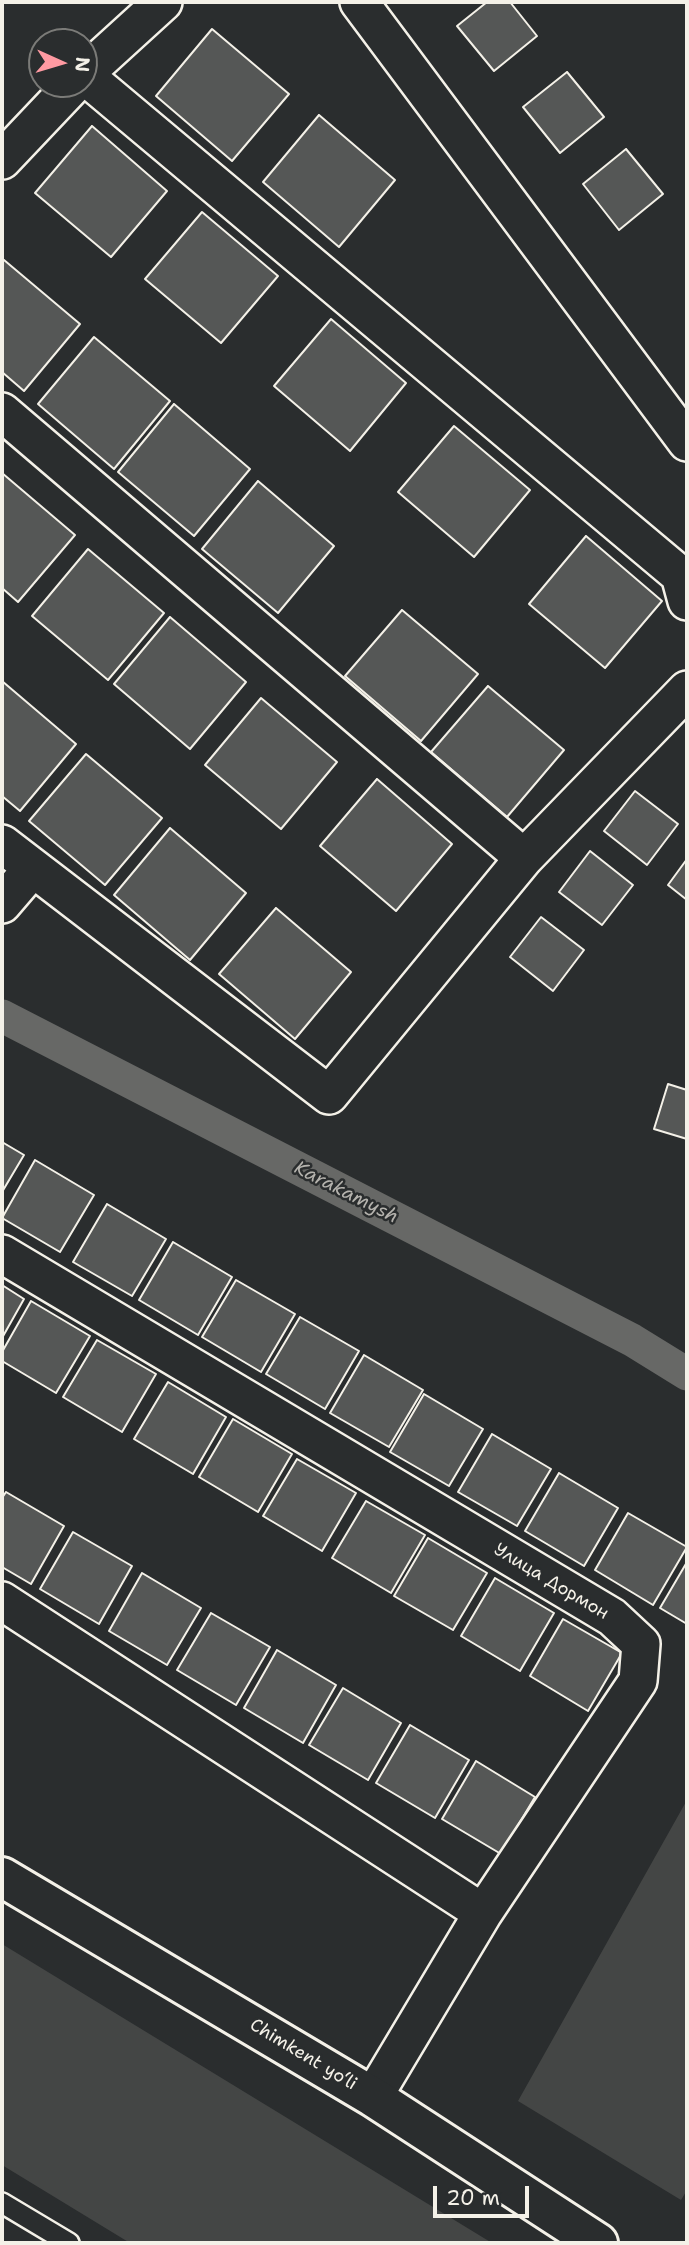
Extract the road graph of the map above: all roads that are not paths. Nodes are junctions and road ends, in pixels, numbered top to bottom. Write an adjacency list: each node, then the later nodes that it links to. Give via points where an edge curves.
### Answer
1 (163, 2): 3 (street)
2 (359, 2): 8 (street)
3 (98, 61)
4 (98, 86): 9 (street, via 680,575)
5 (61, 98): 6 (street)
6 (2, 160)
7 (2, 412): 12 (street)
8 (687, 442)
9 (687, 601)
10 (687, 690): 12 (street)
11 (2, 844): 13 (street)
12 (524, 858): 13 (street, via 329,1096)
13 (32, 869): 14 (street)
14 (2, 904)
15 (2, 1254): 18 (street, Улица Дормон, via 611,1618 641,1644 638,1681)
16 (2, 1601): 18 (street)
17 (2, 1877): 19 (highway, Chimkent yo‘li)
18 (482, 1913): 19 (street, Улица Дормон)
19 (373, 2096): 21 (highway, Chimkent yo‘li)
20 (2, 2203): 22 (lane)
21 (594, 2242)
22 (69, 2243)

